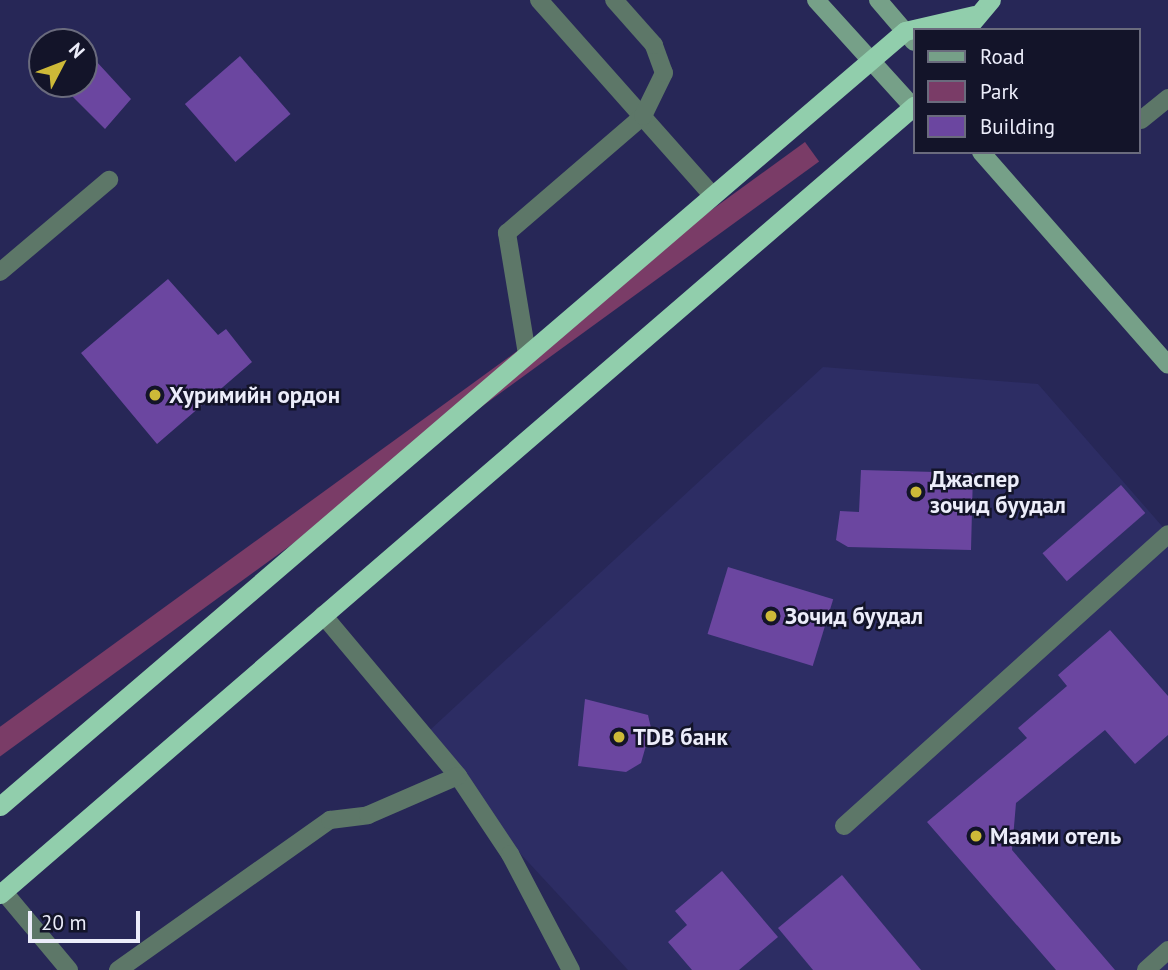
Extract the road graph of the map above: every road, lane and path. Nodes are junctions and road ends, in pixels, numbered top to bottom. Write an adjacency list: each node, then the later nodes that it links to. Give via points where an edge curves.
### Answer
1 (539, 0): 13 (lane)
2 (614, 0): 13 (lane, via 654,45 664,73)
3 (816, 0): 9 (main road)
4 (878, 0): 8 (main road)
5 (991, 0): 6 (highway)
6 (971, 22): 7 (highway)
7 (944, 28)
8 (909, 36): 9 (highway)
9 (870, 60): 11 (main road); 17 (highway)
10 (1168, 97): 14 (lane)
11 (912, 105)
12 (912, 109): 22 (highway)
13 (643, 116): 17 (lane); 19 (lane, via 506,233)
14 (1141, 120)
15 (983, 154): 20 (main road)
16 (109, 180): 18 (lane)
17 (712, 195): 19 (highway)
18 (0, 272)
19 (527, 354): 24 (highway)
20 (1168, 365)
21 (1168, 534): 25 (lane)
22 (323, 615): 23 (lane); 26 (highway)
23 (458, 776): 29 (lane, via 368,815 330,820); 30 (lane, via 510,854)
24 (0, 806)
25 (844, 826)
26 (1, 893): 28 (lane)
27 (1168, 950): 31 (lane)
28 (69, 970)
29 (118, 970)
30 (571, 970)
31 (1146, 970)

